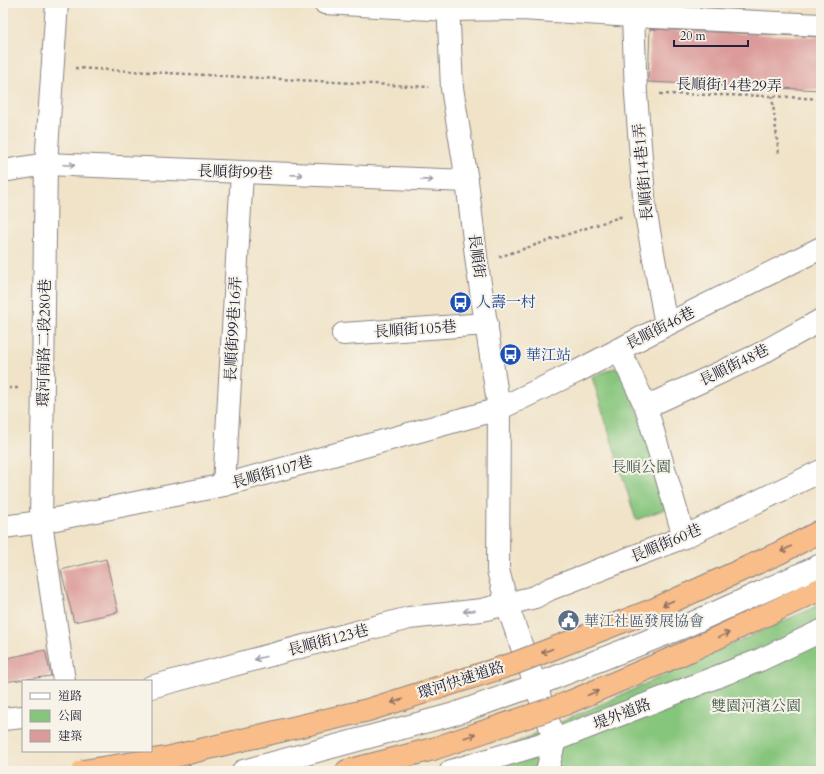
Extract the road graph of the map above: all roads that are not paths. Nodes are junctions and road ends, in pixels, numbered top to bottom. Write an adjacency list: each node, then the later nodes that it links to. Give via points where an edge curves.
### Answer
1 (57, 3): 6 (street, 環河南路二段280巷)
2 (325, 3): 3 (street)
3 (448, 7): 4 (street); 9 (street, 長順街, via 452,88)
4 (633, 16): 5 (street); 13 (street, 長順街14巷1弄, via 645,209)
5 (821, 25)
6 (46, 164): 7 (street, 長順街99巷); 8 (street, 長順街99巷, one-way to 8); 20 (street, 環河南路二段280巷)
7 (3, 171)
8 (242, 173): 9 (street, 長順街99巷, one-way to 9); 19 (street, 長順街99巷16弄)
9 (467, 181): 12 (street, 長順街)
10 (821, 248): 13 (street, 長順街46巷)
11 (821, 320): 16 (street, 長順街48巷, via 760,354)
12 (487, 324): 14 (street, 長順街105巷); 17 (street, 長順街)
13 (666, 325): 15 (street, 長順街46巷)
14 (343, 334)
15 (619, 349): 16 (street); 17 (street, 長順街46巷)
16 (646, 407): 23 (street)
17 (499, 408): 19 (street, 長順街107巷); 26 (street, 長順街, via 498,570)
18 (821, 471): 23 (street, 長順街60巷)
19 (224, 485): 20 (street, 長順街107巷)
20 (41, 522): 21 (street, 長順街107巷); 28 (street, 環河南路二段280巷)
21 (3, 527)
22 (821, 531): 35 (highway, 環河快速道路, one-way to 35, bridge, via 780,553 655,609 512,664 368,710 171,757)
23 (684, 537): 26 (street, 長順街60巷, via 535,597)
24 (821, 565): 29 (street, via 686,626)
25 (821, 589): 34 (highway, one-way to 25, bridge, via 565,704 689,651)
26 (507, 605): 29 (street); 30 (street, 長順街123巷, one-way to 30, via 409,618)
27 (821, 631): 33 (street, 堤外道路, via 760,660)
28 (64, 680)
29 (536, 685): 33 (street); 36 (street, via 454,714)
30 (152, 687)
31 (22, 717): 32 (street)
32 (3, 719)
33 (555, 740): 39 (street, 堤外道路); 40 (street)
34 (433, 748): 37 (highway); 38 (highway)
35 (83, 771)
36 (243, 771)
37 (347, 771)
38 (376, 771)
39 (451, 771)
40 (547, 771)

